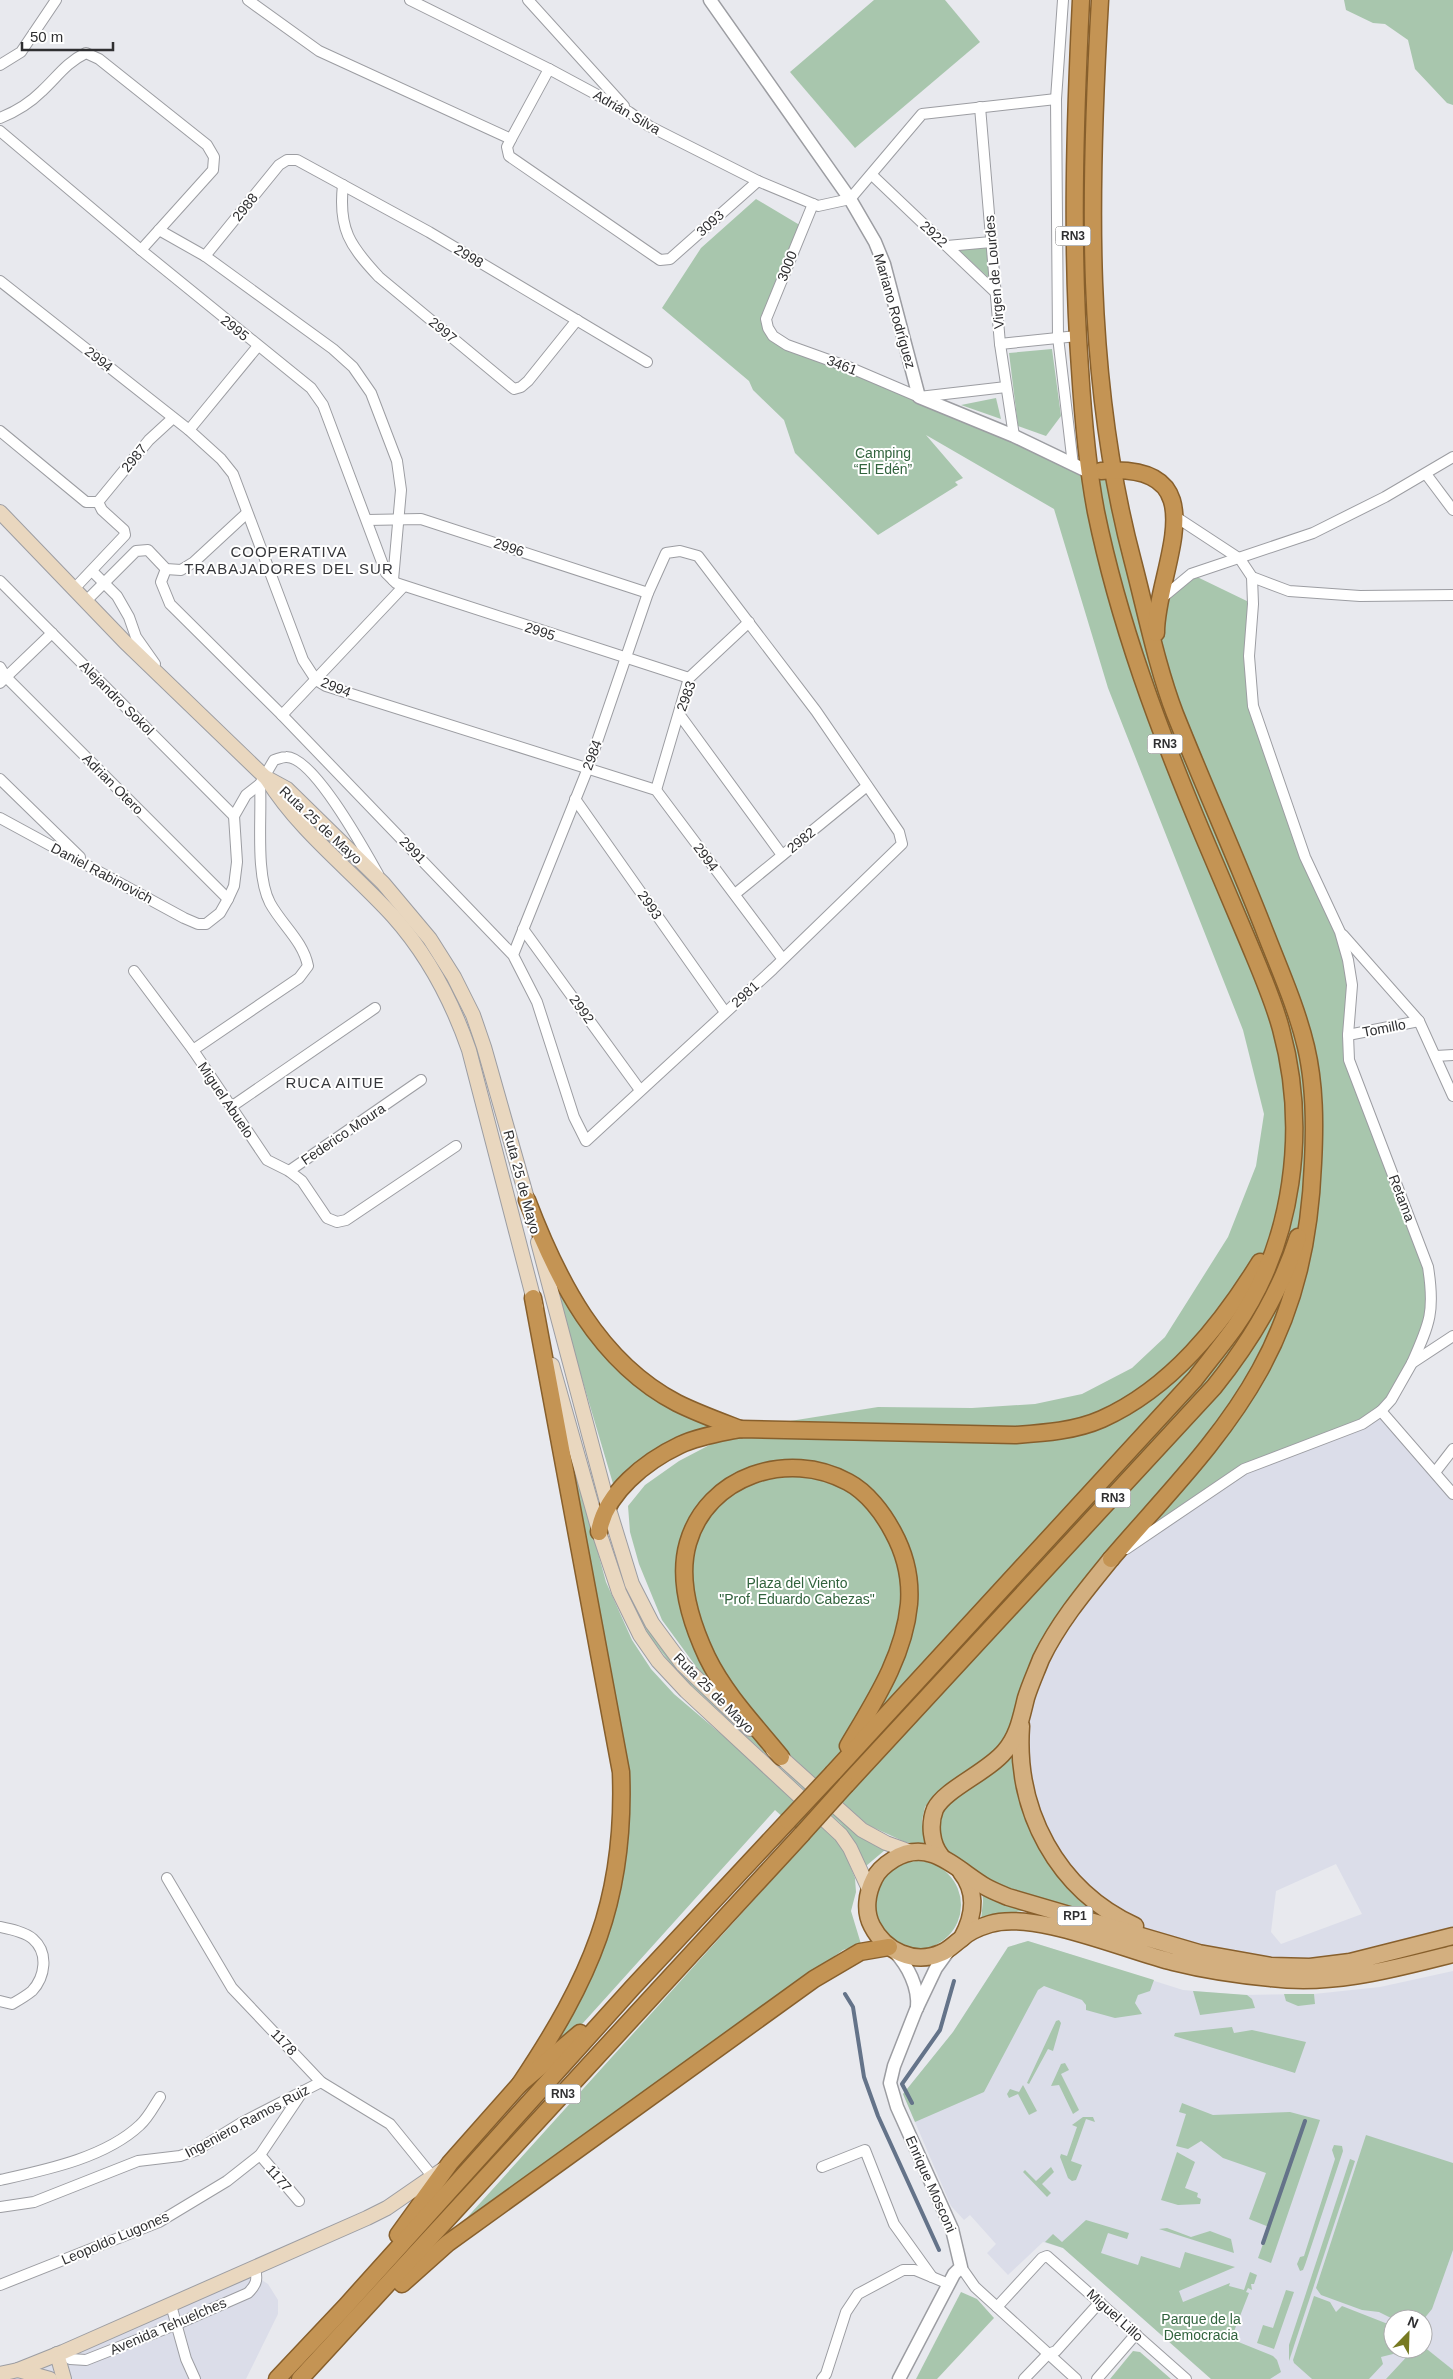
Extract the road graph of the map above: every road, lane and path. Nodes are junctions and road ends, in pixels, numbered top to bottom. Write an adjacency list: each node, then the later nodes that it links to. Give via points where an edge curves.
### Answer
1 (56, 0): 9 (street, via 21,52)
2 (248, 0): 16 (street, via 319,51)
3 (410, 0): 10 (street, Adrián Silva)
4 (528, 0): 13 (street)
5 (710, 0): 21 (street, Mariano Rodríguez)
6 (1064, 0): 11 (street)
7 (1081, 0): 32 (highway, RN3, via 1073,206)
8 (1100, 0): 47 (highway, RN3, via 1091,202 1095,333)
9 (0, 64)
10 (549, 69): 13 (street, Adrián Silva); 16 (street)
11 (1056, 99): 12 (street); 33 (street)
12 (980, 107): 18 (street, via 922,114); 24 (street, Virgen de Lourdes)
13 (629, 112): 19 (street, Adrián Silva, via 649,126)
14 (0, 118): 23 (street, via 25,106 72,60 86,53 99,59 207,145 214,158 213,170)
15 (0, 131): 26 (street, 2995)
16 (512, 139): 19 (street, 3093, via 507,147 508,156 660,260 670,259)
17 (287, 160): 20 (street, 2998, via 297,160); 27 (street, 2988, via 279,165)
18 (872, 175): 21 (street); 25 (street, 2922)
19 (758, 181): 22 (street, Adrián Silva)
20 (343, 185): 30 (street, 2998, via 430,232); 30 (street, 2997, via 344,228 350,243 364,261 378,277 514,389 528,381)
21 (850, 199): 22 (street, Adrián Silva, via 818,206); 38 (street, Mariano Rodríguez, via 884,264)
22 (813, 204): 31 (street, 3000, via 766,319)
23 (159, 230): 26 (street); 27 (street)
24 (991, 242): 25 (street); 29 (street, Virgen de Lourdes)
25 (947, 246): 29 (street, 2922)
26 (141, 250): 35 (street, 2995)
27 (205, 256): 56 (street, via 307,329 353,367 371,393 397,460)
28 (0, 281): 39 (street, 2994)
29 (996, 292): 34 (street, Virgen de Lourdes)
30 (577, 320): 36 (street, 2998)
31 (768, 328): 38 (street, 3461, via 787,344)
32 (1077, 336): 33 (street); 48 (highway, RN3)
33 (1058, 337): 34 (street); 46 (street)
34 (1000, 344): 37 (street, Virgen de Lourdes)
35 (258, 346): 40 (street); 55 (street, 2995, via 311,388 323,405)
36 (647, 362)
37 (1006, 387): 38 (street); 42 (street, Virgen de Lourdes)
38 (920, 397): 42 (street)
39 (173, 418): 40 (street, 2994); 50 (street, 2987, via 149,440)
40 (189, 430): 53 (street, 2994, via 233,474)
41 (0, 431): 50 (street, via 86,502)
42 (1014, 436): 46 (street)
43 (1453, 452): 45 (street)
44 (1453, 457): 45 (street)
45 (1442, 464): 49 (street)
46 (1073, 465): 48 (street)
47 (1111, 470): 48 (highway); 54 (highway, via 1140,473 1154,479 1170,496); 72 (highway, RN3)
48 (1089, 472): 115 (highway, RN3, via 1113,584 1160,732 1265,982 1281,1028 1295,1121 1292,1170)
49 (1426, 474): 51 (street); 57 (street, via 1313,533)
50 (98, 502): 59 (street, via 125,535)
51 (1453, 510)
52 (0, 512): 65 (main road, Ruta 25 de Mayo)
53 (247, 513): 58 (street, via 187,566 181,570); 77 (street, 2994, via 303,660)
54 (1176, 517): 57 (street); 68 (highway, via 1170,561)
55 (367, 520): 56 (street, 2996); 61 (street, 2995, via 386,573)
56 (400, 520): 61 (street); 66 (street, 2996, via 421,520)
57 (1240, 559): 60 (street); 68 (street, via 1191,574)
58 (166, 569): 63 (street, via 148,550 136,551); 80 (street, 2991, via 161,582 170,604)
59 (92, 571): 63 (street); 65 (street)
60 (1252, 577): 67 (street, via 1300,593); 95 (street, via 1249,656 1253,706 1305,857)
61 (393, 580): 64 (street, 2995)
62 (0, 581): 71 (street, Alejandro Sokol)
63 (104, 583): 69 (street); 78 (street, via 123,605 136,637)
64 (403, 587): 73 (street, 2995); 77 (street)
65 (74, 590): 69 (main road, Ruta 25 de Mayo)
66 (648, 593): 70 (street, 2984, via 666,553 680,551 698,556); 73 (street, 2984)
67 (1453, 596)
68 (1159, 601): 72 (highway)
69 (85, 602): 78 (main road, Ruta 25 de Mayo)
70 (749, 622): 75 (street, 2983); 84 (street)
71 (52, 633): 76 (street); 87 (street, Alejandro Sokol)
72 (1156, 650): 112 (highway, RN3, via 1173,709 1302,1030 1313,1098)
73 (626, 658): 75 (street, 2995); 81 (street, 2984)
74 (0, 667): 76 (street, Adrian Otero)
75 (689, 678): 79 (street, 2983)
76 (3, 680): 93 (street, Adrian Otero)
77 (316, 680): 80 (street); 81 (street, 2994, via 326,686)
78 (166, 682): 83 (main road, Ruta 25 de Mayo)
79 (679, 714): 85 (street, 2983); 89 (street)
80 (282, 715): 96 (street, 2991)
81 (588, 768): 85 (street, 2994); 86 (street, 2984)
82 (0, 779): 90 (street)
83 (263, 780): 87 (street, via 246,795); 91 (main road, Ruta 25 de Mayo, via 287,789); 91 (street, via 274,760 286,757 296,760 352,826); 103 (street, via 260,831 265,888 270,903 305,953 308,966 299,978); 116 (main road, Ruta 25 de Mayo, via 282,804 393,916 420,950 443,990 469,1050)
84 (867, 786): 89 (street, 2982); 97 (street, 2981, via 890,816 902,844)
85 (656, 790): 92 (street, 2994)
86 (575, 799): 94 (street, 2984); 100 (street, 2993)
87 (234, 816): 93 (street, via 237,862 234,886)
88 (0, 818): 90 (street, Daniel Rabinovich)
89 (782, 855): 92 (street, 2982)
90 (89, 866): 93 (street, Daniel Rabinovich, via 198,924 206,924 220,913)
91 (383, 883): 114 (main road, Ruta 25 de Mayo, via 430,939 474,1014)
92 (734, 894): 97 (street, 2994)
93 (228, 899)
94 (523, 929): 96 (street, 2984); 107 (street, 2992)
95 (1340, 932): 101 (street); 102 (street, Retama, via 1352,985)
96 (513, 955): 110 (street, 2991, via 537,1002 574,1117)
97 (782, 958): 100 (street, 2981)
98 (134, 971): 103 (street, Miguel Abuelo)
99 (374, 1008): 109 (street)
100 (726, 1012): 107 (street, 2981)
101 (1419, 1021): 102 (street, Tomillo); 105 (street)
102 (1348, 1035): 118 (street, Retama, via 1349,1060 1428,1267 1432,1302 1428,1324)
103 (193, 1050): 109 (street, Miguel Abuelo)
104 (1453, 1054): 105 (street)
105 (1436, 1056): 108 (street)
106 (421, 1080): 113 (street, Federico Moura)
107 (640, 1090): 110 (street, 2981)
108 (1453, 1096)
109 (231, 1107): 113 (street, Miguel Abuelo, via 267,1160)
110 (586, 1141)
111 (456, 1146): 113 (street, Miguel Abuelo, via 346,1220 337,1222 328,1218 302,1181)
112 (1313, 1169): 126 (highway, via 1302,1263 1295,1291 1272,1347 1244,1397 1212,1443); 167 (highway, RN3, bridge, via 1301,1228 1288,1264 1262,1320 1231,1366 1178,1428)
113 (289, 1171)
114 (527, 1200): 120 (highway, via 560,1278 593,1330 612,1353 633,1373 677,1403); 124 (main road, Ruta 25 de Mayo)
115 (1281, 1228): 120 (highway, via 1235,1301 1180,1365 1133,1402 1100,1420 1051,1432 1015,1435); 129 (highway, RN3, via 1249,1304 1195,1379)
116 (533, 1298): 125 (main road, Ruta 25 de Mayo); 145 (highway, via 621,1772 622,1820 611,1895 593,1957 568,2008)
117 (1453, 1336): 118 (street)
118 (1412, 1363): 119 (street, Retama)
119 (1381, 1411): 122 (street); 126 (street, Retama, via 1362,1424 1244,1469)
120 (740, 1429): 124 (highway, via 682,1444 659,1457 640,1471)
121 (1453, 1449): 122 (street)
122 (1436, 1472): 123 (street)
123 (1453, 1494)
124 (608, 1506): 125 (highway); 128 (main road, Ruta 25 de Mayo, via 632,1584 662,1638 696,1679)
125 (599, 1532): 134 (main road, Ruta 25 de Mayo, via 630,1618 658,1661 686,1691 832,1825 850,1848)
126 (1111, 1559): 127 (main road, via 1067,1613 1053,1636 1033,1678)
127 (1022, 1716): 131 (main road, via 1014,1739 995,1762 947,1795 937,1806 932,1838); 139 (main road, via 1021,1760 1029,1805 1043,1842 1061,1869 1113,1915)
128 (781, 1757): 129 (highway, via 737,1703 707,1656 692,1621 684,1565 696,1522 723,1490 742,1478 768,1469 792,1468 848,1482 870,1500 888,1522 901,1546 908,1573 909,1604 894,1662); 130 (main road, Ruta 25 de Mayo, via 862,1830)
129 (833, 1772): 141 (highway, RN3, bridge)
130 (911, 1852): 131 (main road, RP1); 134 (main road, via 885,1864)
131 (941, 1856): 132 (main road, RP1)
132 (957, 1866): 137 (main road, via 966,1879 972,1901 970,1924); 139 (main road, RP1, via 986,1888 1008,1897)
133 (167, 1878): 144 (street, 1178, via 232,1988)
134 (869, 1889): 138 (main road, Ruta 25 de Mayo, via 870,1921 877,1936)
135 (0, 1927): 142 (street, via 32,1938 44,1960 42,1976 31,1991 12,2004)
136 (1453, 1936): 139 (main road, RP1, via 1350,1962 1310,1966 1271,1966)
137 (956, 1943): 138 (main road, RP1, via 940,1954 923,1957 905,1955); 140 (main road, RP1, via 999,1922 1024,1921 1172,1962 1294,1980 1325,1980 1375,1973); 143 (street, Enrique Mosconi, via 936,1968)
138 (892, 1949): 143 (street, Enrique Mosconi, via 905,1965 912,1981 918,1998); 167 (highway, via 860,1952 836,1964 563,2158 448,2243)
139 (1199, 1953)
140 (1453, 1954)
141 (633, 1987): 145 (highway); 162 (highway, RN3)
142 (0, 2001)
143 (916, 2010): 155 (street, Enrique Mosconi, via 894,2066 891,2091 952,2229)
144 (321, 2082): 146 (street, Ingeniero Ramos Ruiz); 151 (street, 1178, via 390,2124)
145 (520, 2084): 149 (highway)
146 (303, 2091): 148 (street, Leopoldo Lugones); 154 (street, Ingeniero Ramos Ruiz, via 197,2150 180,2156 138,2161 34,2202)
147 (160, 2097): 152 (street, via 141,2125 117,2142 75,2160)
148 (260, 2155): 153 (street, 1177); 159 (street, Leopoldo Lugones, via 226,2181 159,2222)
149 (450, 2164): 151 (main road, Avenida Tehuelches); 162 (highway)
150 (822, 2167): 157 (street, via 866,2150 894,2224)
151 (433, 2176): 156 (main road, Avenida Tehuelches, via 387,2208)
152 (0, 2180)
153 (299, 2201)
154 (0, 2207)
155 (961, 2267): 158 (street); 163 (street, via 975,2287)
156 (255, 2269): 161 (main road, Avenida Tehuelches); 164 (street, Avenida Tehuelches, via 255,2286 248,2292)
157 (933, 2277): 158 (street); 176 (street, via 915,2270 904,2270 858,2294 846,2312)
158 (949, 2284): 177 (street)
159 (0, 2285)
160 (1100, 2302): 163 (street, Miguel Lillo, via 1050,2257 1042,2258); 165 (street, Miguel Lillo); 168 (street, via 1056,2351)
161 (171, 2305): 164 (street); 166 (main road, Avenida Tehuelches)
162 (346, 2307): 174 (highway, RN3)
163 (997, 2307): 168 (street)
164 (175, 2325): 166 (street, Avenida Tehuelches, via 86,2360 70,2359); 173 (street)
165 (1136, 2334): 180 (street); 181 (street, Miguel Lillo)
166 (60, 2353): 169 (main road, Avenida Tehuelches); 172 (main road)
167 (325, 2354): 175 (highway, RN3)
168 (1048, 2354): 178 (street); 179 (street)
169 (18, 2370): 170 (main road, Avenida Tehuelches); 171 (main road)
170 (0, 2374)
171 (50, 2379)
172 (64, 2379)
173 (195, 2379)
174 (277, 2379)
175 (300, 2379)
176 (822, 2379)
177 (899, 2379)
178 (1024, 2379)
179 (1076, 2379)
180 (1097, 2379)
181 (1186, 2379)

